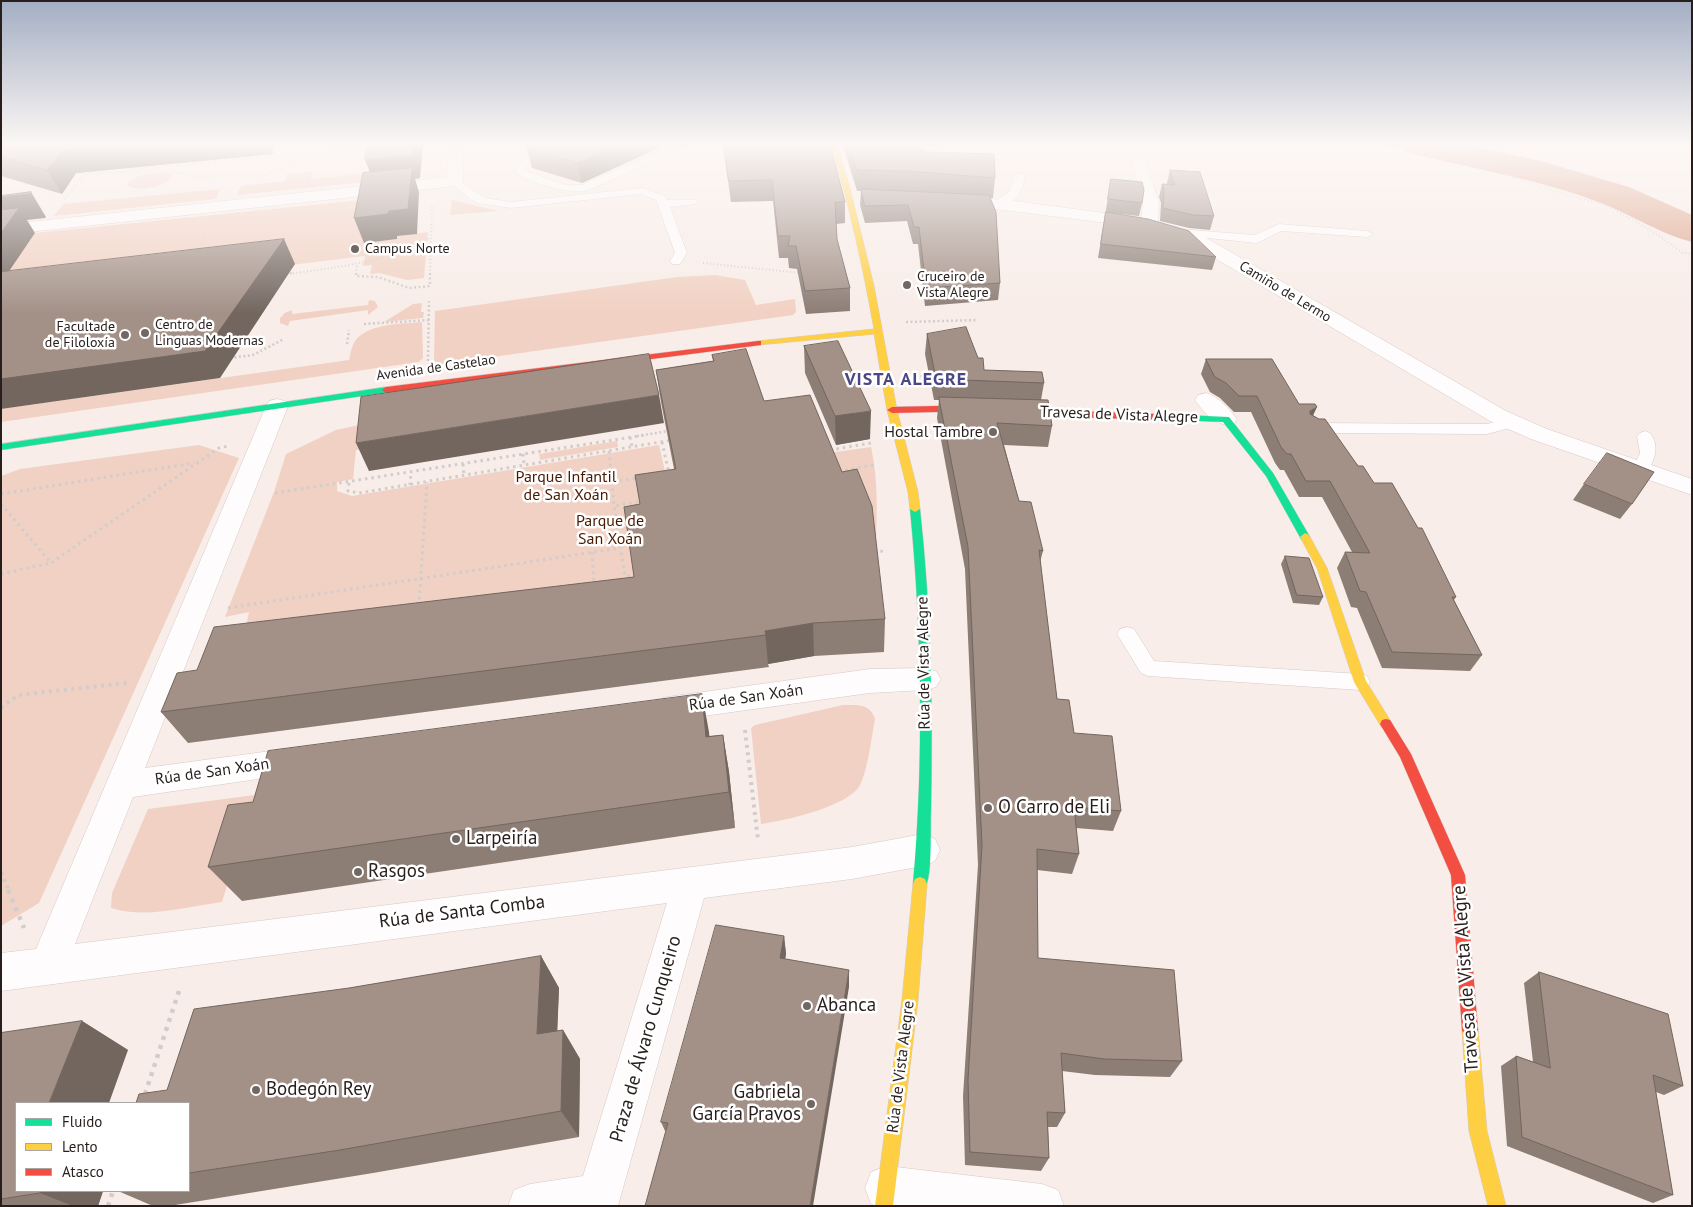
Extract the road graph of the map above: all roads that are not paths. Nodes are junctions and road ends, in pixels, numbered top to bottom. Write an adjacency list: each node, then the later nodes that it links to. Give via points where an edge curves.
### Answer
1 (267, 201): 12 (street)
2 (490, 201): 3 (lane, via 512,205)
3 (549, 201)
4 (859, 201): 16 (street, Rúa de Vista Alegre)
5 (958, 201): 10 (street, Camiño de Lermo)
6 (1004, 201): 10 (lane)
7 (1151, 201): 11 (street)
8 (692, 202): 9 (lane)
9 (663, 204): 15 (lane, via 681,253)
10 (999, 204): 11 (street, Camiño de Lermo)
11 (1149, 226): 13 (street, Camiño de Lermo)
12 (1, 230)
13 (1178, 232): 14 (lane, via 1206,232 1256,239 1279,228); 21 (street, Camiño de Lermo)
14 (1367, 234)
15 (676, 261)
16 (877, 331): 18 (street, Avenida de Castelao, via 692,350); 19 (street, Rúa de Vista Alegre)
17 (1206, 400): 20 (street, Travesa de Vista Alegre)
18 (277, 406): 24 (street, Avenida de Castelao); 32 (street, Rúa de San Xoán)
19 (892, 410): 20 (street, Travesa de Vista Alegre); 28 (street, Rúa de Vista Alegre, via 912,492 922,570)
20 (1226, 419): 29 (street, Travesa de Vista Alegre, via 1270,474 1322,568)
21 (1512, 423): 22 (lane, via 1487,429); 25 (street, Camiño de Lermo)
22 (1313, 428)
23 (1645, 436): 25 (lane, via 1648,457)
24 (1, 447)
25 (1640, 468): 26 (street, Camiño de Lermo)
26 (1692, 487)
27 (1127, 634): 29 (lane, via 1148,668)
28 (926, 679): 30 (street, Rúa de San Xoán, via 870,681); 33 (street, Rúa de Vista Alegre)
29 (1360, 682): 41 (street, Travesa de Vista Alegre, via 1405,754 1458,875 1478,1131)
30 (639, 713)
31 (326, 756): 32 (street, Rúa de San Xoán)
32 (122, 785): 35 (street, Rúa de San Xoán)
33 (923, 850): 34 (street, Rúa de Santa Comba, via 852,863); 37 (street, Rúa de Vista Alegre, via 910,1000)
34 (692, 883): 35 (street, Rúa de Santa Comba); 38 (street, Praza de Álvaro Cunqueiro)
35 (47, 967): 36 (street, Rúa de Santa Comba)
36 (1, 972)
37 (885, 1197): 40 (street, Rúa de Vista Alegre)
38 (598, 1201): 39 (street, Praza de Álvaro Cunqueiro)
39 (530, 1206)
40 (1042, 1206)
41 (1497, 1206)

